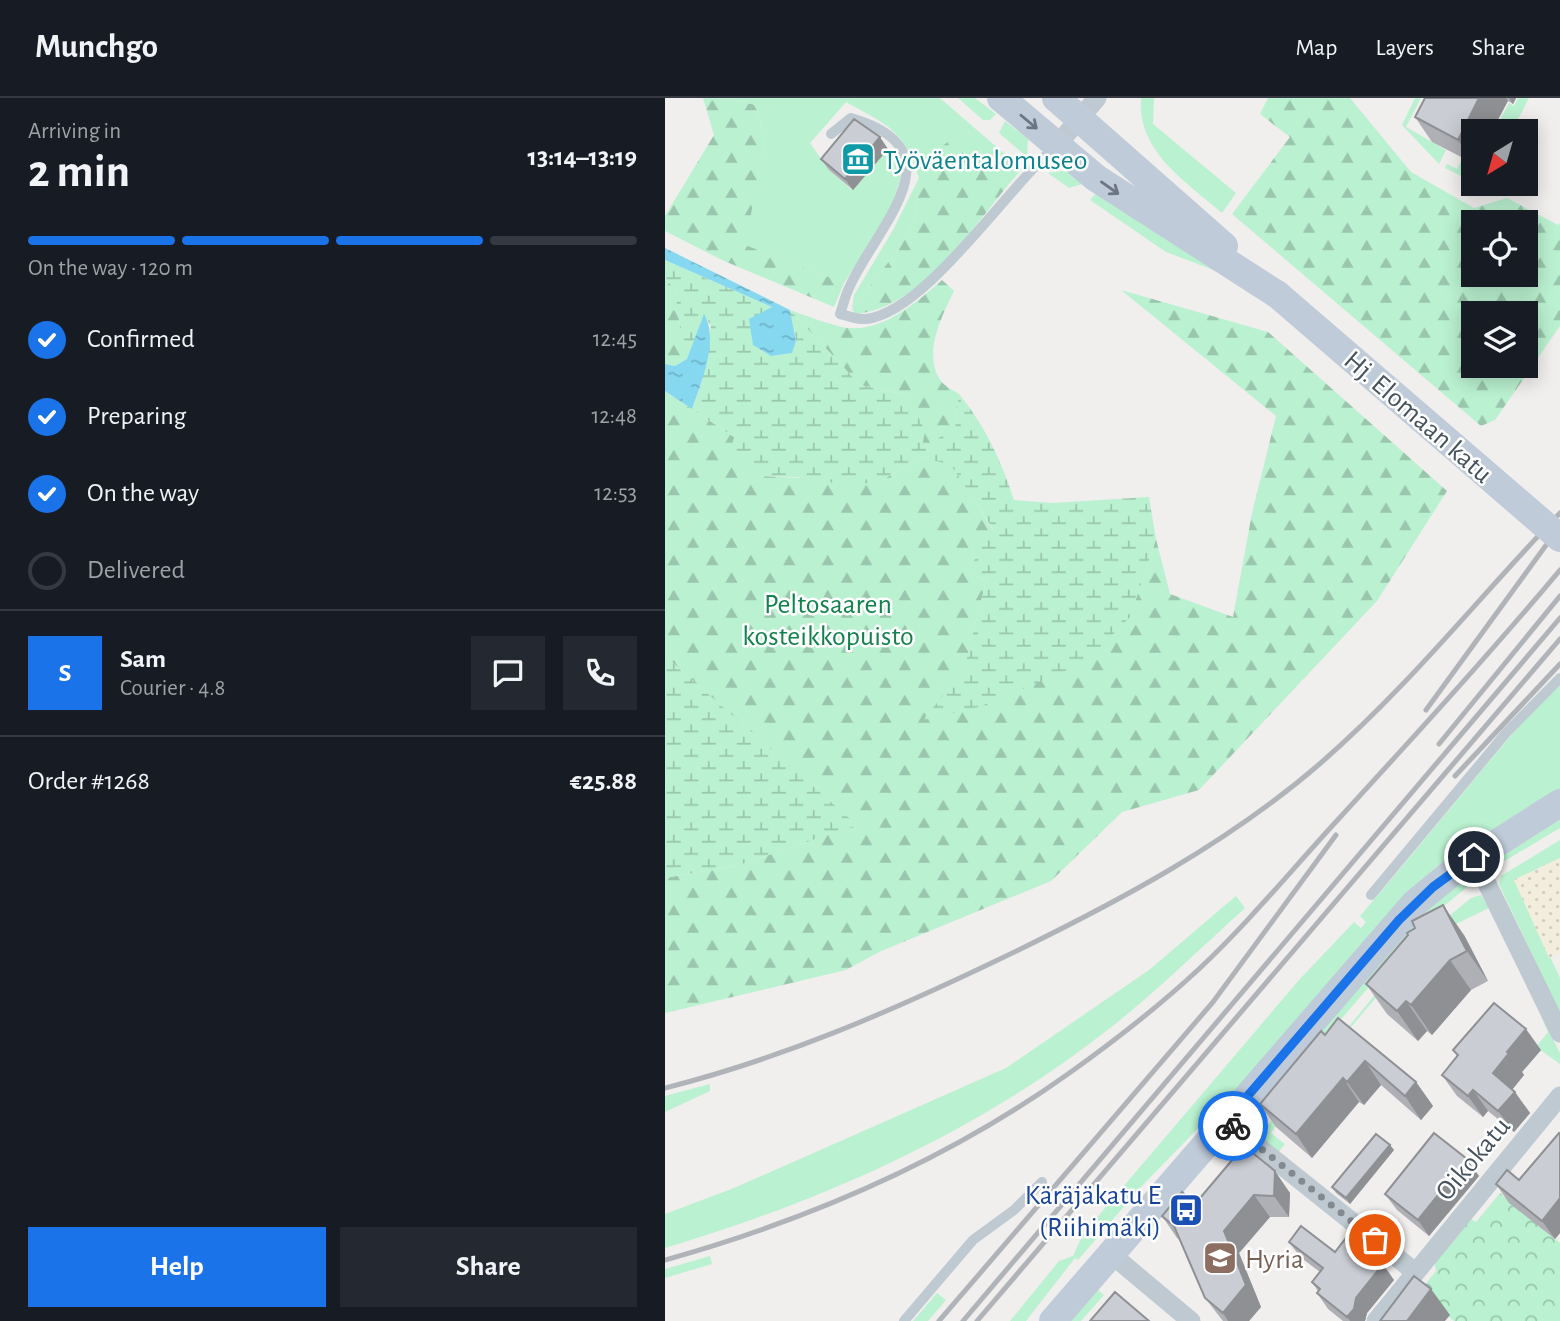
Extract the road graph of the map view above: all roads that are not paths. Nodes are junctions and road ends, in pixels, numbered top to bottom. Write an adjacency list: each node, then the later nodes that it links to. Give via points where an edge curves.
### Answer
1 (1001, 98): 5 (street, Hj. Elomaan katu, one-way to 5)
2 (1056, 98): 3 (street, Hj. Elomaan katu)
3 (1088, 108): 5 (street); 6 (street, Hj. Elomaan katu)
4 (831, 134): 5 (lane, via 851,118 876,125 897,142 907,159 901,198 849,288 840,314 858,319 883,314 944,269 1031,167)
5 (1057, 145): 6 (street, Hj. Elomaan katu, one-way to 6, via 1130,201)
6 (1278, 295): 7 (street, Hj. Elomaan katu, bridge)
7 (1560, 538)
8 (1560, 678): 11 (lane, via 1506,733)
9 (1560, 803): 10 (street)
10 (1474, 857): 12 (street); 14 (street, via 1399,920)
11 (1371, 895)
12 (1560, 1033)
13 (1560, 1096): 17 (street, Oikokatu)
14 (1226, 1121): 16 (street); 17 (street)
15 (1042, 1182): 18 (lane, via 1014,1210 972,1240)
16 (1111, 1254): 19 (street); 20 (street)
17 (1415, 1272): 21 (street, Oikokatu)
18 (904, 1321)
19 (1053, 1321)
20 (1191, 1321)
21 (1376, 1321)

